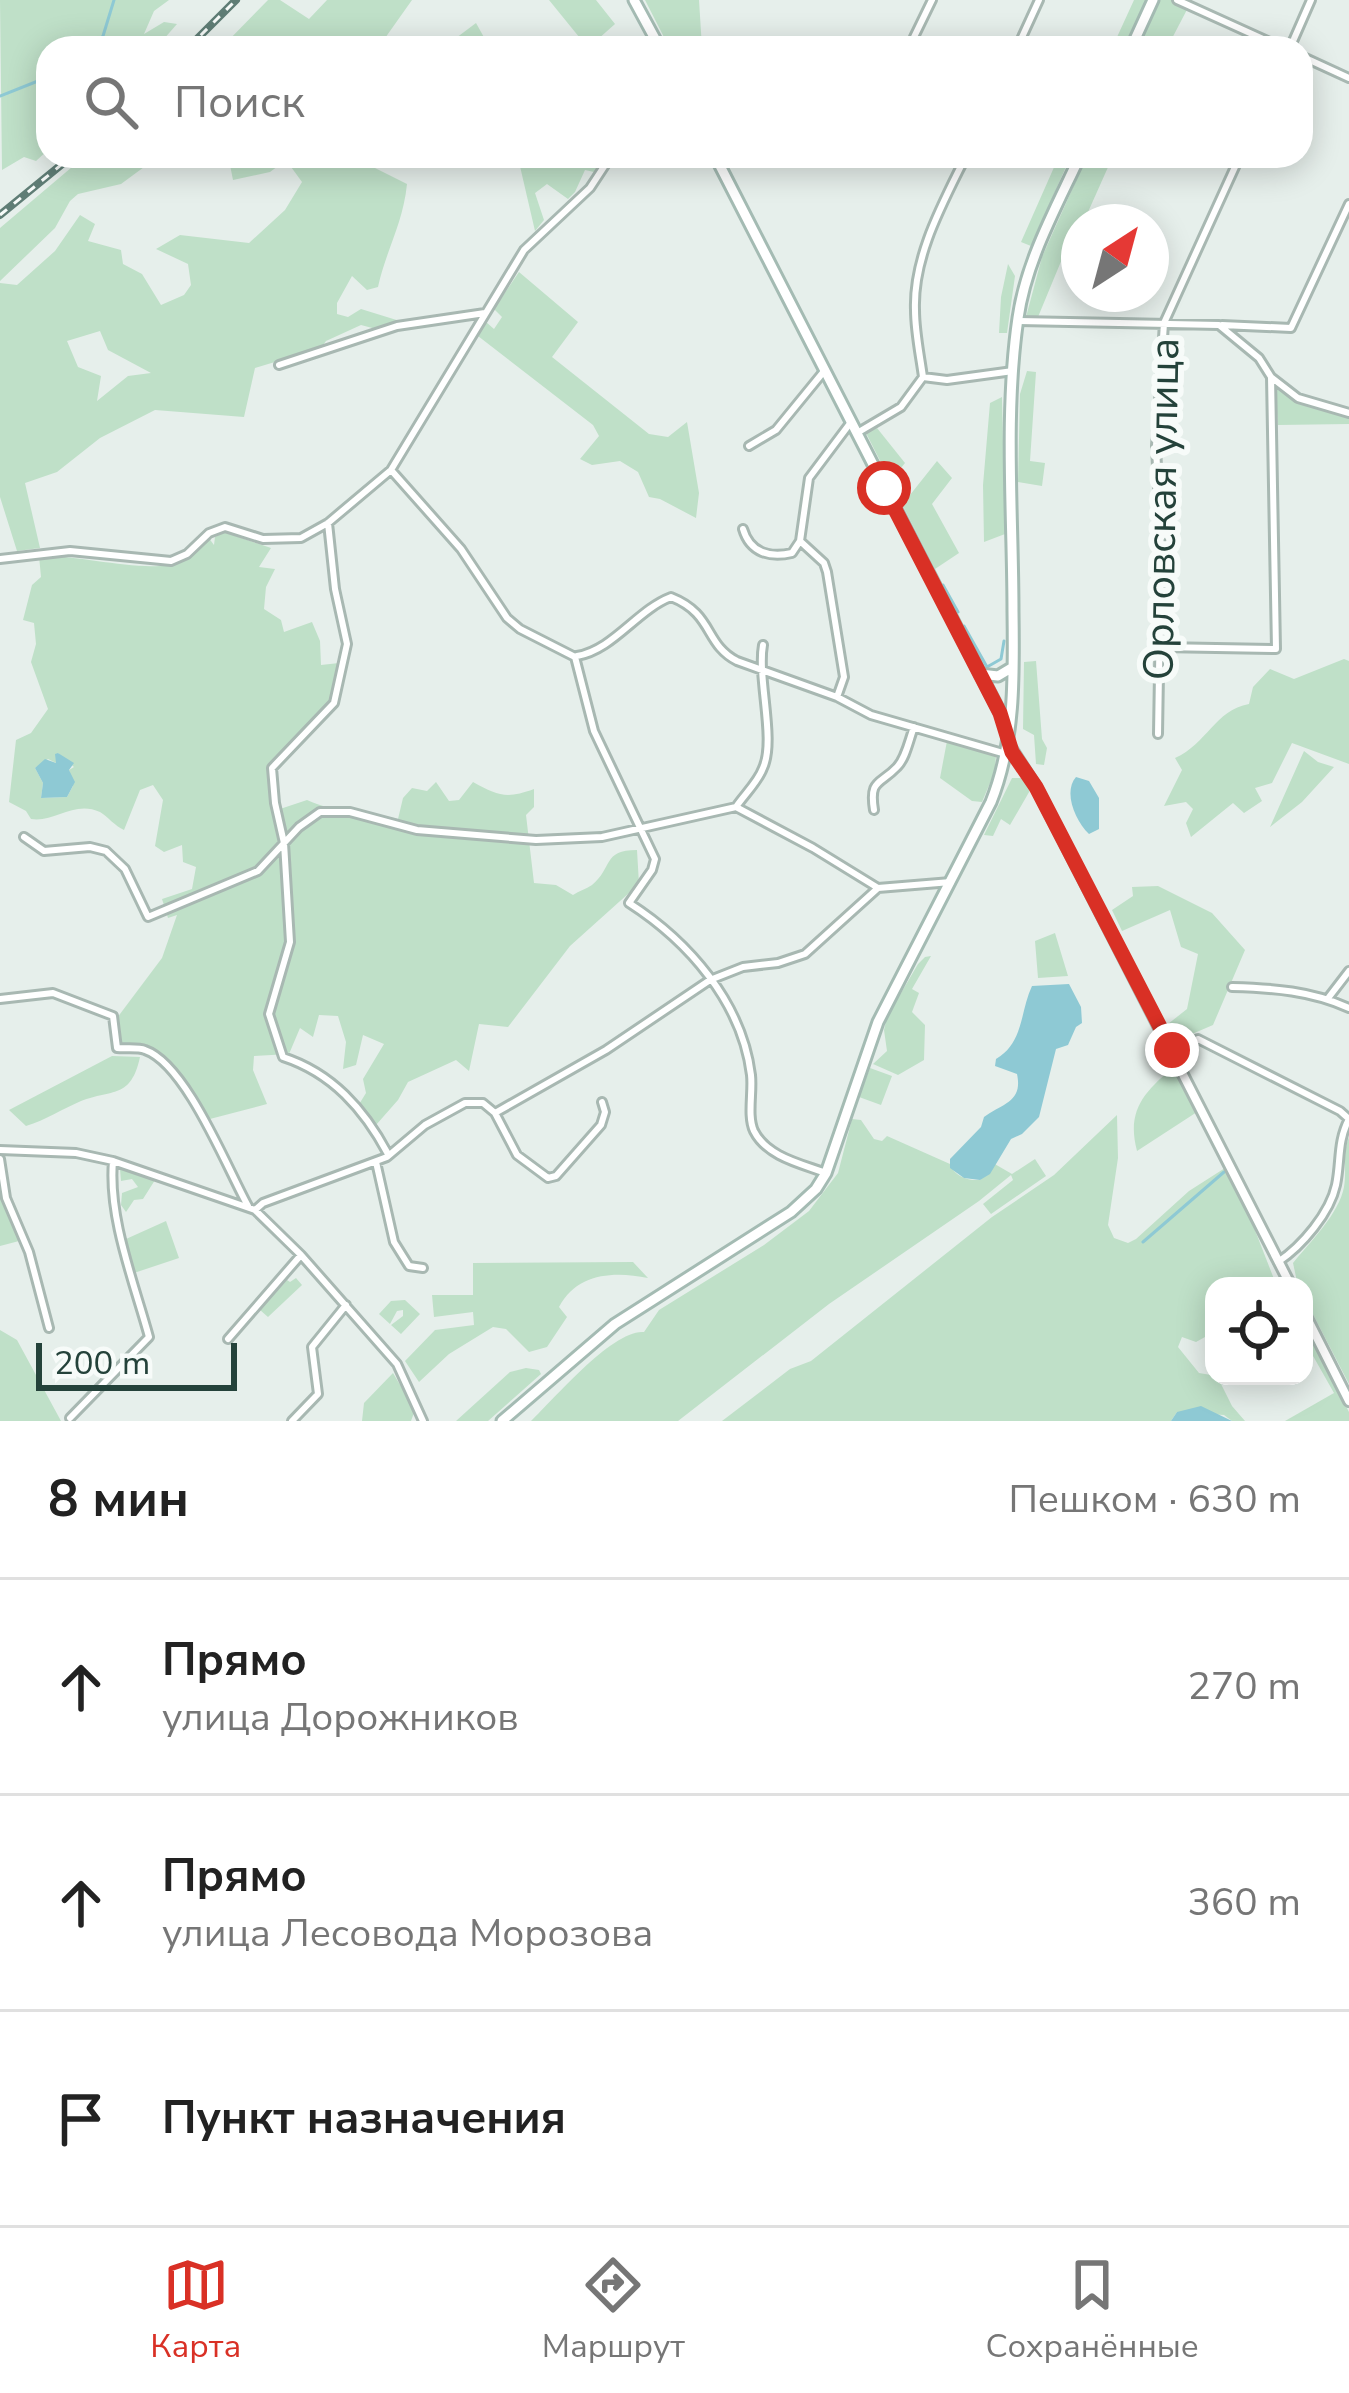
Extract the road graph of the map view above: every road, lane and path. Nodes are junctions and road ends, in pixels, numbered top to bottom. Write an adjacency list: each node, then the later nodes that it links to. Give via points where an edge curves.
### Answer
1 (634, 0): 7 (main road)
2 (932, 0): 8 (street)
3 (1039, 0): 9 (street)
4 (1153, 0): 10 (main road)
5 (1178, 0): 11 (street)
6 (1311, 0): 12 (street)
7 (654, 36)
8 (914, 36)
9 (1022, 36)
10 (1136, 36)
11 (1260, 36)
12 (1293, 36)
13 (1313, 62): 14 (street)
14 (1349, 78)
15 (602, 168): 21 (street, via 524,250)
16 (721, 168): 26 (main road)
17 (960, 168): 28 (street, via 918,278)
18 (1075, 168): 22 (main road, via 1035,255)
19 (1235, 168): 23 (street, Орловская улица)
20 (1349, 204): 24 (street, via 1291,328)
21 (489, 312): 25 (street, via 397,326); 33 (street)
22 (1017, 321): 23 (street); 27 (main road)
23 (1164, 323): 24 (street); 39 (street, Орловская улица, via 1156,446)
24 (1219, 325): 29 (street)
25 (279, 365)
26 (825, 370): 31 (main road); 32 (street, via 776,430)
27 (1013, 371): 28 (street); 41 (main road)
28 (922, 377): 31 (street, via 901,407)
29 (1271, 377): 30 (street, via 1298,398); 39 (street, via 1276,649)
30 (1349, 413)
31 (854, 427): 36 (street, via 809,478); 43 (main road)
32 (749, 446)
33 (391, 470): 34 (street); 40 (street, via 461,549 507,618)
34 (328, 524): 37 (street, via 283,541 225,527 171,561 70,551); 54 (street, via 346,644 334,703 272,768)
35 (742, 529): 36 (street, via 764,554 792,553)
36 (800, 542): 44 (street, via 827,572 844,677)
37 (0, 559)
38 (763, 645): 42 (street)
39 (1160, 647): 46 (street, Орловская улица)
40 (575, 657): 42 (street, via 671,597 692,606 722,653); 52 (street, via 594,731)
41 (1013, 668): 43 (main road); 47 (main road)
42 (762, 670): 44 (street); 50 (street, via 766,754)
43 (980, 674): 47 (main road)
44 (837, 697): 45 (street)
45 (914, 728): 47 (street); 51 (street, via 896,769 877,780)
46 (1158, 734)
47 (1008, 743): 48 (main road); 49 (street)
48 (1003, 770): 49 (street); 55 (main road)
49 (1025, 772): 63 (street)
50 (736, 807): 52 (street); 56 (street)
51 (874, 810)
52 (641, 825): 54 (street, via 602,837 498,840 320,812); 58 (street, via 655,859 629,903 688,949)
53 (24, 837): 54 (street, via 44,850 106,851 125,869 148,917 251,875)
54 (284, 843): 68 (street, via 290,942 269,1014 273,1032 283,1057 314,1067 349,1097)
55 (951, 882): 56 (street); 71 (main road, via 871,1039)
56 (878, 888): 58 (street, via 805,954)
57 (1349, 971): 60 (street)
58 (710, 980): 65 (street); 71 (street, via 743,1044 753,1130 788,1160)
59 (1232, 987): 60 (street)
60 (1328, 998): 62 (street)
61 (0, 999): 72 (street, via 53,993 113,1016 117,1048 145,1050 184,1087)
62 (1349, 1008)
63 (1172, 1050): 66 (street, via 1198,1040); 74 (street)
64 (602, 1102): 65 (street, via 601,1125 548,1178 518,1155)
65 (495, 1113): 68 (street, via 465,1103)
66 (1349, 1119): 74 (street, via 1328,1206)
67 (0, 1154): 69 (street); 78 (street, via 6,1198)
68 (389, 1155): 70 (street)
69 (113, 1161): 72 (street); 82 (street, via 148,1337)
70 (376, 1162): 72 (street); 75 (street, via 394,1242 409,1266)
71 (826, 1173): 85 (main road, via 801,1204 615,1324)
72 (252, 1208): 73 (street)
73 (301, 1255): 77 (street); 80 (street)
74 (1278, 1262): 76 (street)
75 (423, 1268)
76 (1286, 1277)
77 (346, 1305): 83 (street, via 312,1347 318,1394); 84 (street, via 397,1364)
78 (49, 1328)
79 (1313, 1330): 81 (street)
80 (228, 1340)
81 (1349, 1402)
82 (70, 1418)
83 (292, 1421)
84 (423, 1421)
85 (502, 1421)

